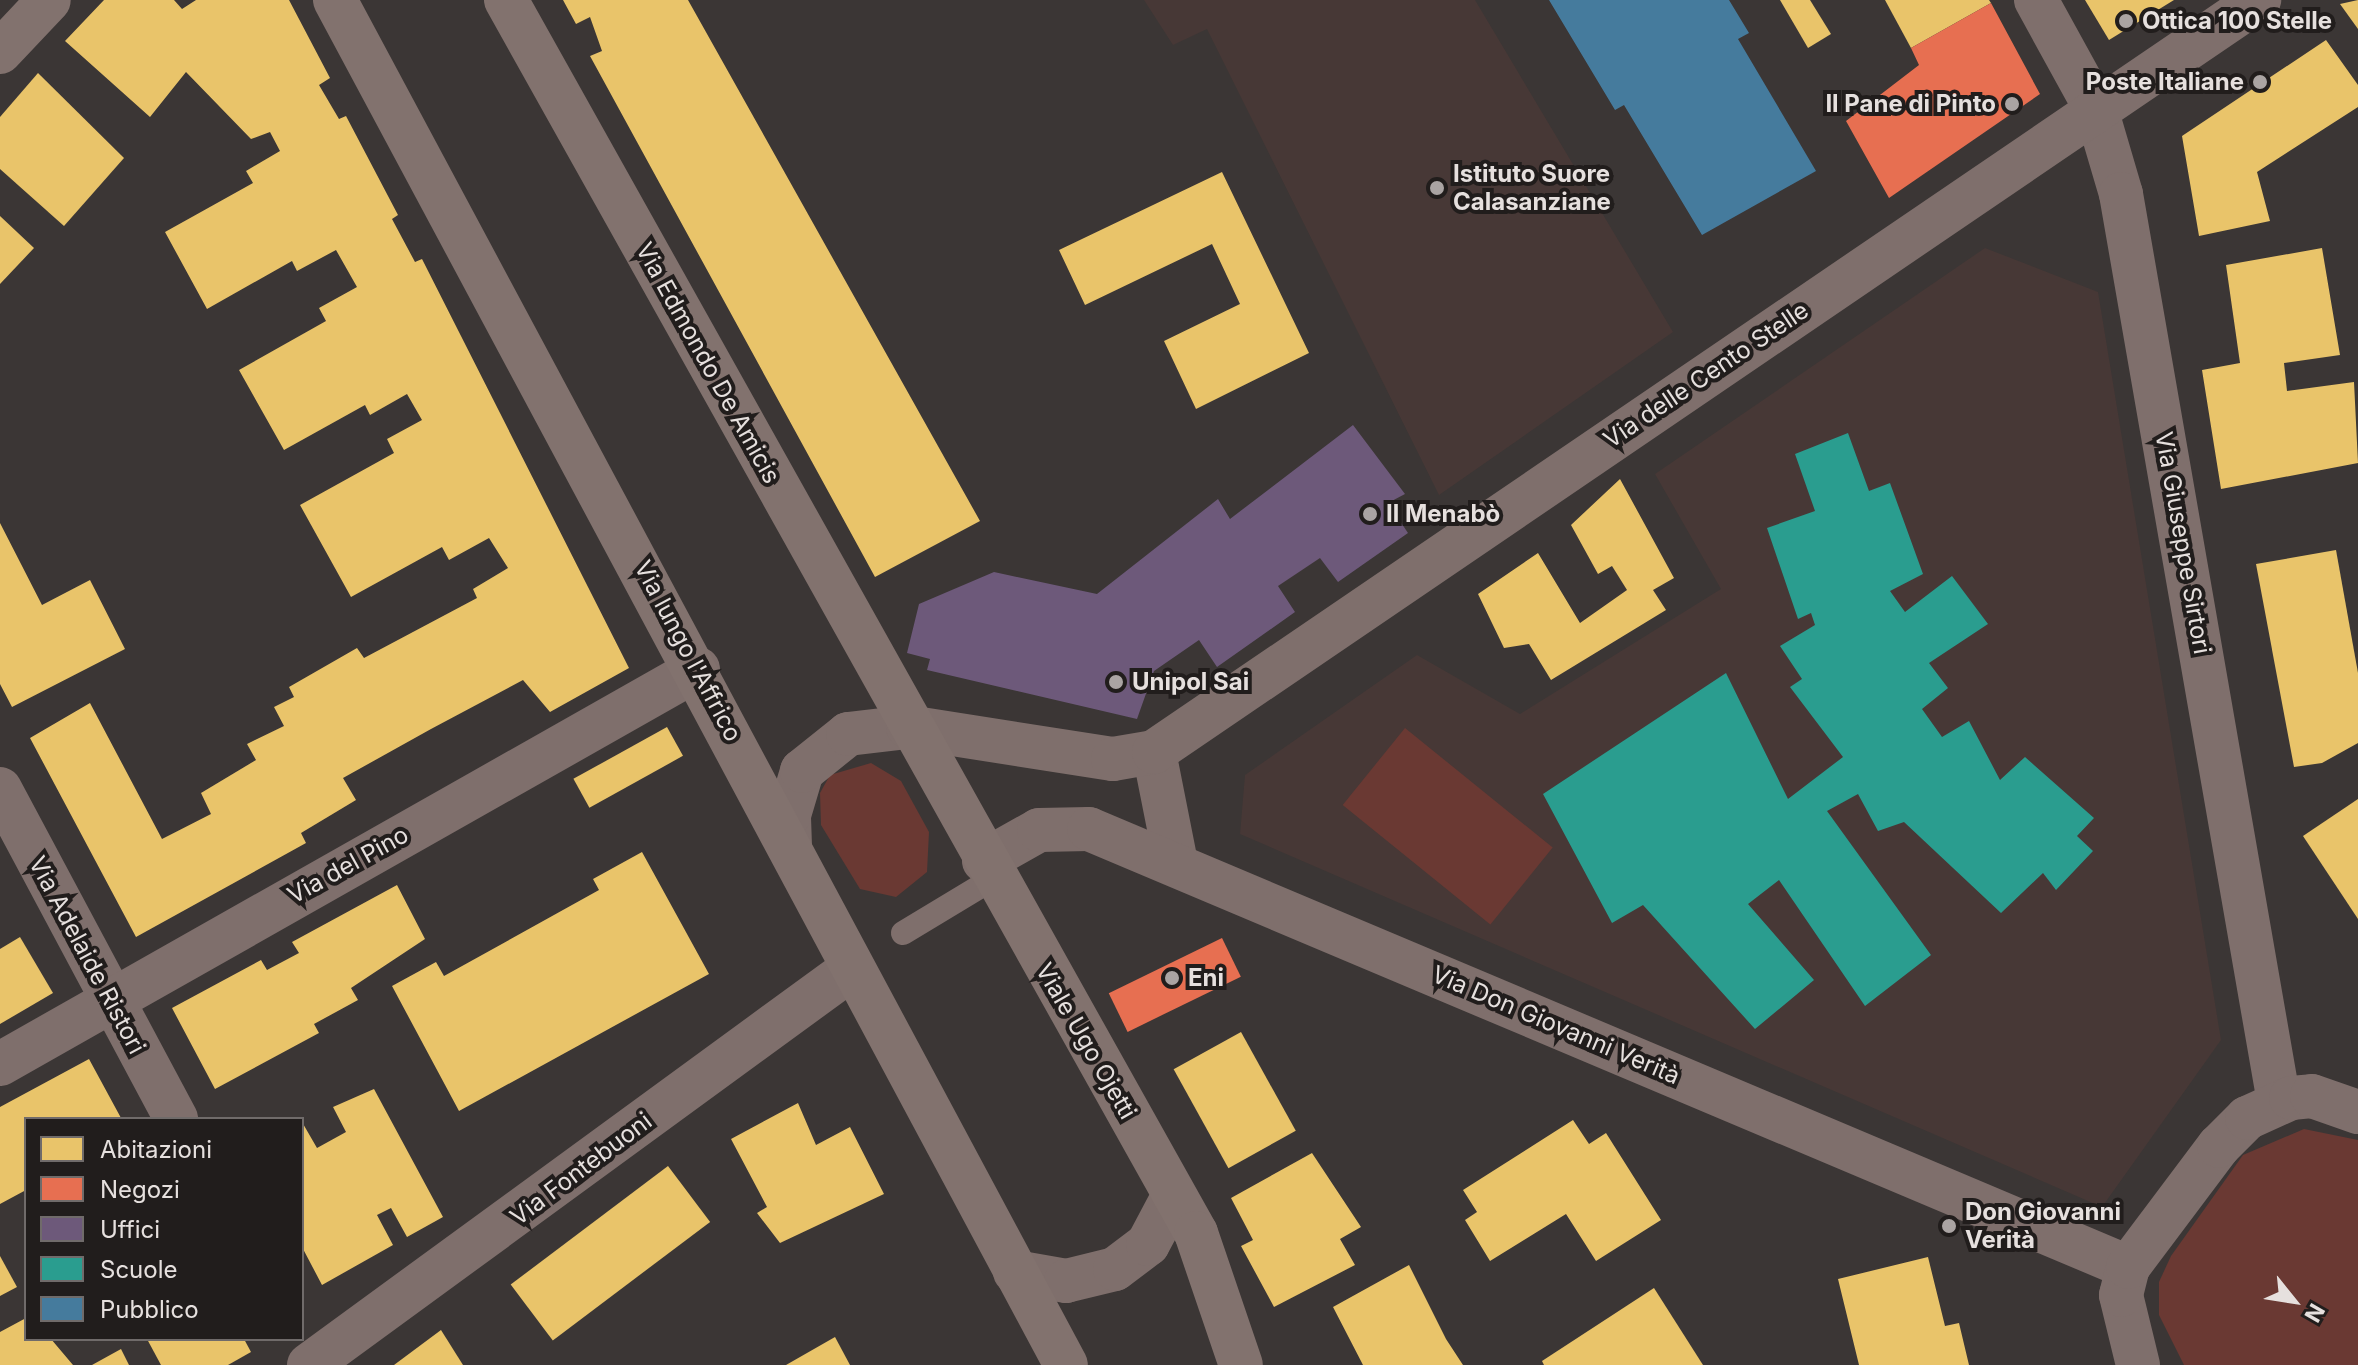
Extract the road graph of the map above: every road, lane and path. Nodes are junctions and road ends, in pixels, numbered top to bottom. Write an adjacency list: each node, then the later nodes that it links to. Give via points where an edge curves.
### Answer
1 (49, 0): 6 (main road)
2 (506, 0): 9 (main road, Via Edmondo De Amicis)
3 (2036, 0): 7 (street, Via Giuseppe Sirtori)
4 (2259, 0): 7 (street, Via delle Cento Stelle)
5 (349, 11): 8 (main road, Via lungo l'Affrico)
6 (0, 52)
7 (2096, 109): 10 (street, Via delle Cento Stelle); 19 (street, Via Giuseppe Sirtori, via 2121,194)
8 (698, 669): 12 (main road, Via lungo l'Affrico); 17 (street, Via del Pino)
9 (908, 727): 10 (street, Via delle Cento Stelle, via 1113,759); 12 (street, via 848,734 821,750 793,793); 14 (main road, Viale Ugo Ojetti)
10 (1154, 752): 13 (street)
11 (0, 789): 17 (street, Via Adelaide Ristori)
12 (790, 846): 16 (main road, Via lungo l'Affrico)
13 (1176, 863): 14 (street, Via Don Giovanni Verità, via 1068,824 1039,830); 23 (street, Via Don Giovanni Verità)
14 (989, 870): 15 (lane); 22 (main road, Viale Ugo Ojetti)
15 (903, 933)
16 (851, 969): 24 (main road, Via lungo l'Affrico); 25 (street, Via Fontebuoni)
17 (108, 998): 18 (street, Via del Pino); 21 (street, Via Adelaide Ristori)
18 (0, 1064)
19 (2279, 1102): 20 (street, via 2312,1096); 23 (street, via 2234,1129)
20 (2358, 1112)
21 (175, 1117)
22 (1174, 1195): 24 (street, via 1148,1244 1115,1269 1066,1281); 27 (main road, Viale Ugo Ojetti, via 1196,1233)
23 (2128, 1267): 28 (street, via 2121,1295)
24 (1015, 1272): 26 (main road, Via lungo l'Affrico)
25 (308, 1355)
26 (1066, 1365)
27 (1241, 1365)
28 (2138, 1365)

